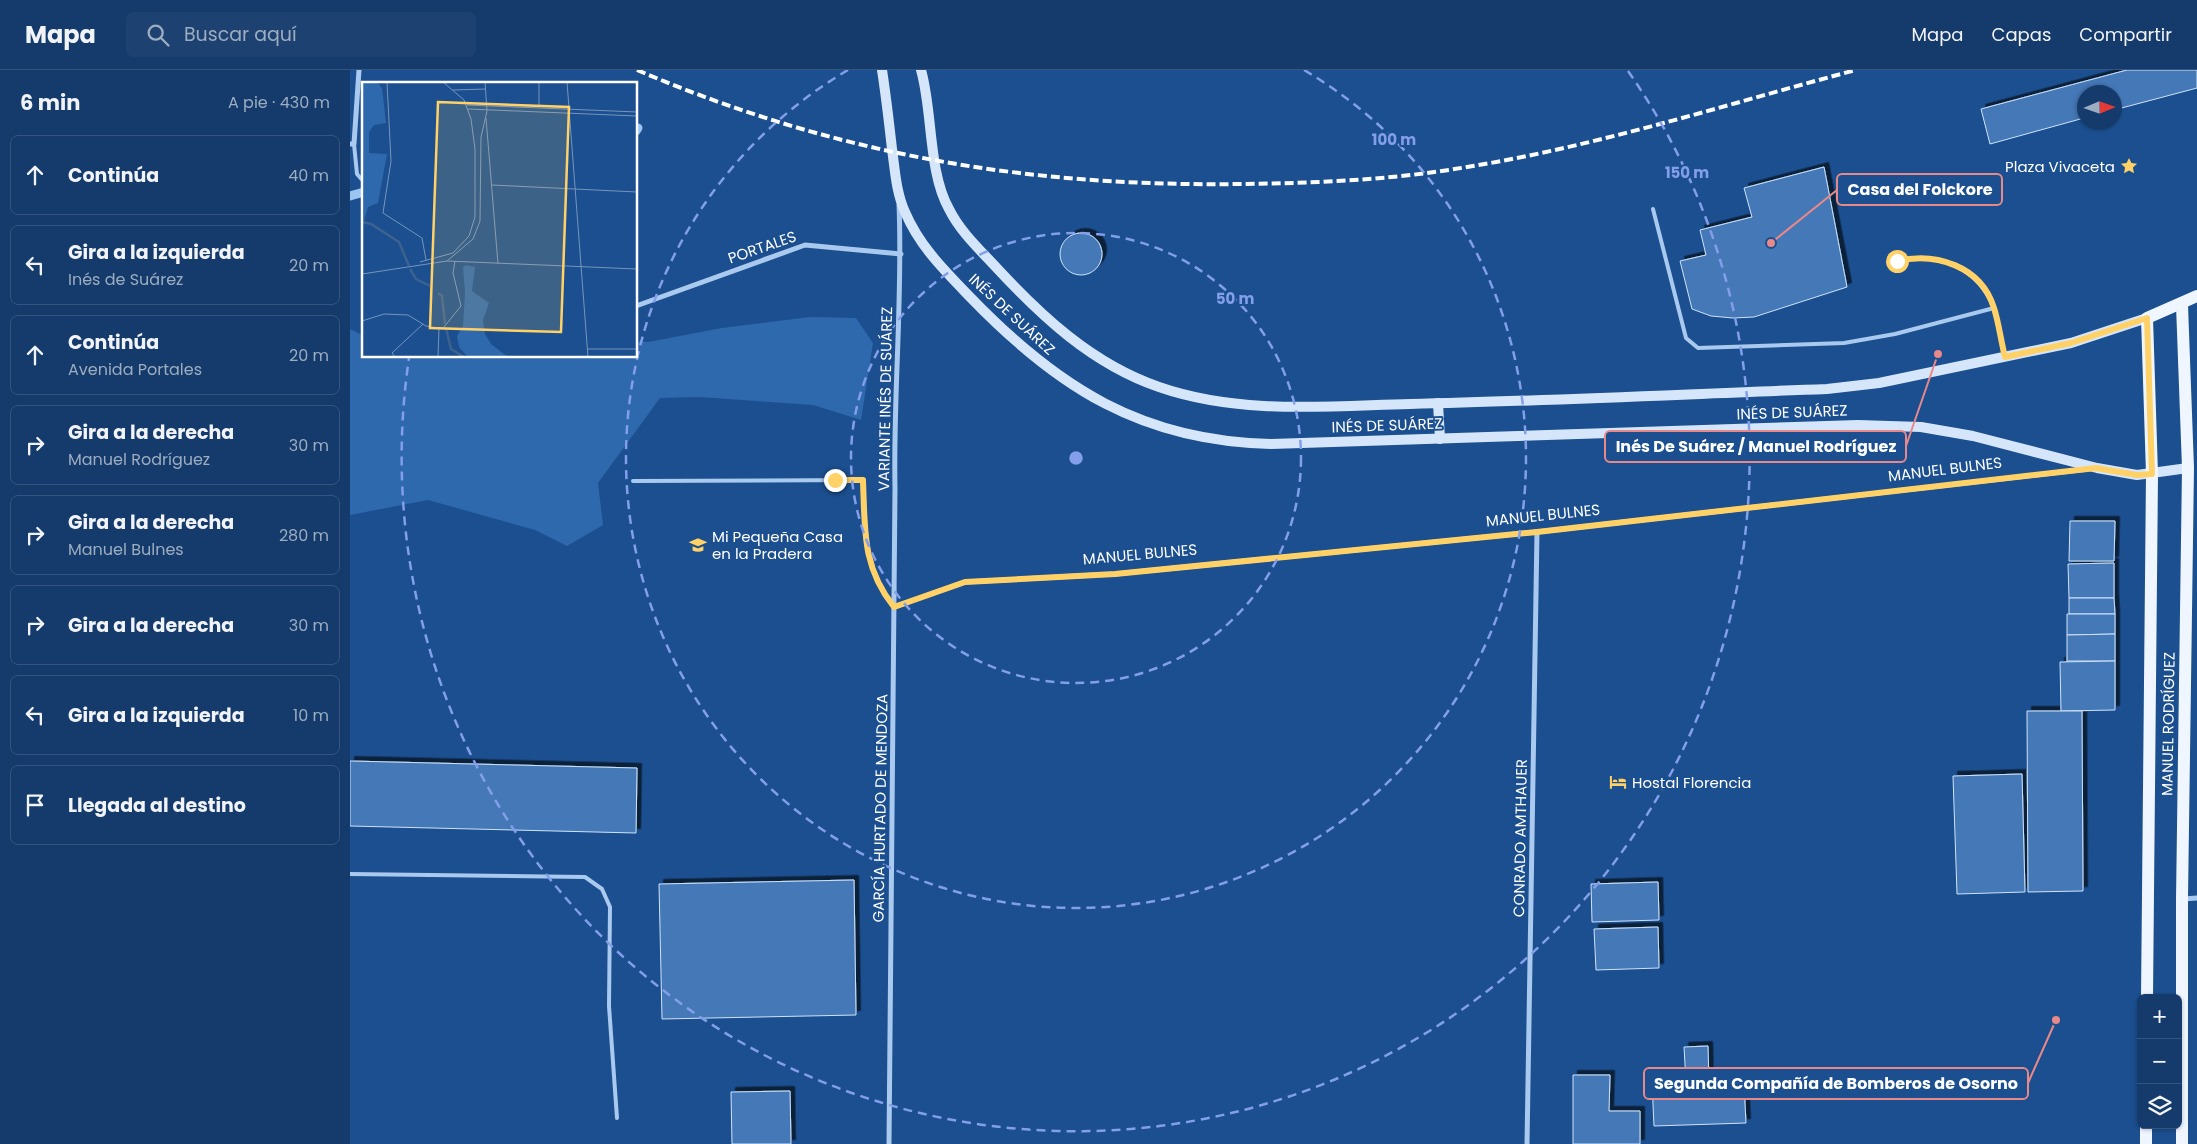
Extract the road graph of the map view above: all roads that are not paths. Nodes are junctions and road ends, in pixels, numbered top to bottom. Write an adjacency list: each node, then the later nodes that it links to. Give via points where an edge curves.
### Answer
1 (359, 70): 4 (street)
2 (882, 70): 6 (main road, INÉS DE SUÁREZ)
3 (921, 70): 16 (main road, INÉS DE SUÁREZ, via 938,174 948,209 964,232 1030,304 1088,350 1137,379 1162,388 1232,403 1268,407)
4 (352, 144): 5 (lane, via 357,174)
5 (362, 180)
6 (898, 192): 8 (street, VARIANTE INÉS DE SUÁREZ); 17 (main road, INÉS DE SUÁREZ, via 916,235 930,256 998,326 1045,366 1113,409 1169,430 1237,443)
7 (1653, 209): 13 (lane, via 1686,338 1698,348 1844,343 1895,334)
8 (901, 254): 11 (street, PORTALES, via 805,245); 24 (street, VARIANTE INÉS DE SUÁREZ, via 894,429)
9 (1897, 261): 13 (lane, via 1914,257 1948,262 1978,281)
10 (2197, 296): 12 (main road)
11 (638, 305)
12 (2182, 305): 14 (main road); 19 (main road, MANUEL RODRÍGUEZ)
13 (1994, 308): 15 (lane)
14 (2147, 318): 15 (main road, INÉS DE SUÁREZ, via 2071,343); 20 (main road, MANUEL RODRÍGUEZ)
15 (2005, 357): 16 (main road, INÉS DE SUÁREZ, via 1879,383 1827,389)
16 (1438, 403): 17 (main road)
17 (1440, 439): 18 (main road, INÉS DE SUÁREZ, via 1858,425 1921,427 1972,436)
18 (2096, 468): 20 (main road, MANUEL BULNES, via 2137,475); 23 (street, MANUEL BULNES)
19 (2193, 468): 20 (main road, MANUEL BULNES); 27 (main road, MANUEL RODRÍGUEZ)
20 (2152, 474): 28 (main road, MANUEL RODRÍGUEZ)
21 (863, 480): 22 (lane); 24 (street, via 869,562 882,593)
22 (633, 481)
23 (1537, 532): 24 (street, MANUEL BULNES, via 1115,574 965,582); 32 (street, CONRADO AMTHAUER)
24 (894, 607): 31 (street, GARCÍA HURTADO DE MENDOZA)
25 (350, 874): 29 (lane, via 585,877 602,889 610,907 609,1006)
26 (2197, 898): 27 (street)
27 (2182, 899): 34 (main road, MANUEL RODRÍGUEZ)
28 (2148, 994)
29 (617, 1118)
30 (2146, 1129): 33 (main road)
31 (889, 1144)
32 (1527, 1144)
33 (2146, 1144)
34 (2182, 1144)

